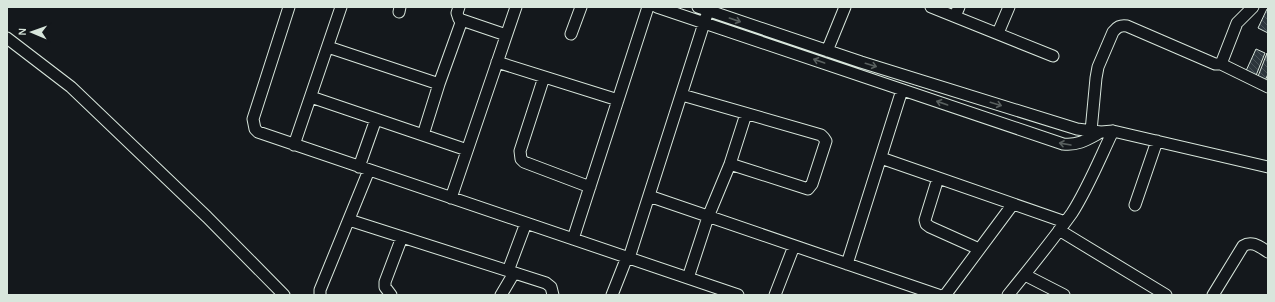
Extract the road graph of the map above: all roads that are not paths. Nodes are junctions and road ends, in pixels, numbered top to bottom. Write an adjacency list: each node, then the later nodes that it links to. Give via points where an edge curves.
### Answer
1 (289, 7): 39 (street, via 253,124 258,132)
2 (341, 7): 21 (street)
3 (459, 7): 15 (street, via 457,16)
4 (516, 7): 19 (street)
5 (581, 7): 17 (street)
6 (648, 7): 32 (street)
7 (657, 7): 13 (street)
8 (845, 7): 22 (street)
9 (931, 7): 14 (street)
10 (1009, 7): 18 (street)
11 (1253, 7): 25 (street, via 1237,23)
12 (703, 9): 16 (street); 22 (street, one-way to 22)
13 (687, 12): 16 (street)
14 (957, 12): 18 (street)
15 (462, 20): 19 (street); 27 (street)
16 (705, 23): 29 (street, one-way to 16); 30 (street)
17 (572, 34)
18 (998, 34): 23 (street)
19 (506, 35): 24 (street)
20 (7, 38): 65 (street, via 71,87 207,217)
21 (328, 47): 27 (street); 31 (street)
22 (827, 51): 35 (street, one-way to 35, via 1077,129)
23 (1053, 56)
24 (497, 62): 26 (street); 40 (street)
25 (1221, 64): 28 (street); 35 (street, via 1215,64 1121,25 1113,32 1098,68)
26 (544, 77): 32 (street); 46 (street, via 520,151 521,159)
27 (439, 84): 37 (street)
28 (1268, 87)
29 (902, 90): 35 (street, one-way to 29, via 1078,144 1063,144); 41 (street)
30 (682, 95): 33 (street); 47 (street)
31 (311, 97): 34 (street); 39 (street)
32 (618, 100): 46 (street)
33 (746, 114): 42 (street); 42 (street, via 824,138 825,145 815,178 811,187 804,189)
34 (376, 119): 37 (street); 44 (street)
35 (1096, 131): 36 (street)
36 (1113, 131): 38 (street); 54 (street, via 1082,195)
37 (423, 135): 40 (street)
38 (1157, 141): 43 (street); 50 (street)
39 (294, 145): 44 (street)
40 (467, 150): 48 (street)
41 (881, 158): 45 (street); 61 (street)
42 (730, 164): 51 (street)
43 (1268, 167)
44 (364, 168): 48 (street); 52 (street)
45 (938, 178): 49 (street); 58 (street, via 926,224)
46 (590, 187): 56 (street)
47 (649, 196): 51 (street); 60 (street)
48 (451, 198): 53 (street)
49 (1012, 204): 54 (street); 58 (street)
50 (1135, 205)
51 (708, 217): 57 (street); 64 (street)
52 (349, 220): 55 (street); 66 (street)
53 (526, 223): 56 (street); 62 (street)
54 (1062, 226): 63 (street); 77 (street)
55 (402, 237): 62 (street); 67 (street, via 385,282 385,287)
56 (573, 239): 60 (street)
57 (794, 246): 61 (street); 72 (street)
58 (979, 249): 74 (street)
59 (1268, 252): 78 (street, via 1246,243)
60 (628, 258): 64 (street); 70 (street)
61 (847, 264): 73 (street)
62 (511, 272): 68 (street); 69 (street, via 546,283 551,287)
63 (1025, 275): 75 (street); 76 (street)
64 (688, 278): 71 (street)
65 (284, 295)
66 (320, 295)
67 (391, 295)
68 (501, 295)
69 (553, 295)
70 (612, 295)
71 (738, 295)
72 (774, 295)
73 (938, 295)
74 (944, 295)
75 (1008, 295)
76 (1064, 295)
77 (1166, 295)
78 (1213, 295)

